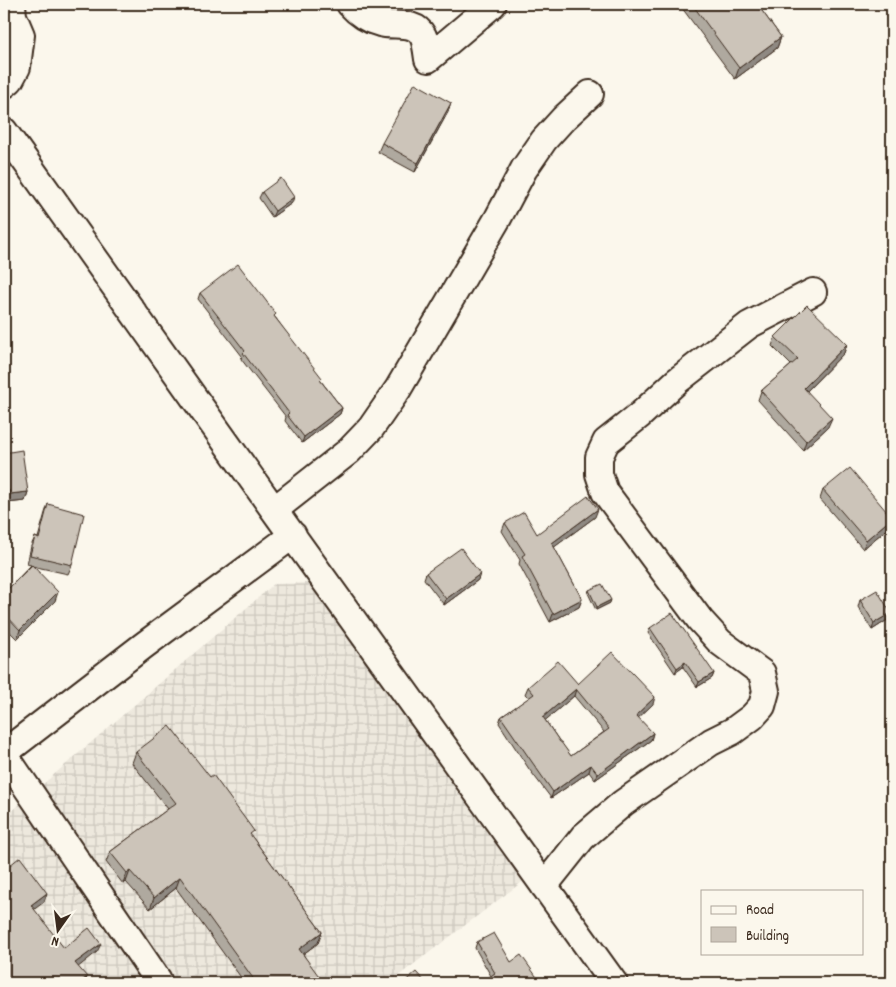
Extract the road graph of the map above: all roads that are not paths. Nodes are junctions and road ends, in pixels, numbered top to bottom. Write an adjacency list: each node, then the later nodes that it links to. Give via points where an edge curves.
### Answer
1 (12, 4): 4 (street, via 21,35 17,67)
2 (350, 4): 3 (street, via 367,18 380,23 416,28 423,36 428,59)
3 (493, 4)
4 (4, 85)
5 (590, 94): 8 (street, via 564,118 524,169 398,389 371,428 349,451)
6 (4, 131): 8 (street)
7 (813, 292): 11 (street, via 749,325 676,381 606,442 600,457 599,474 605,492 700,620 720,642 762,672 766,691 762,706 752,717 622,803 583,837)
8 (274, 510): 9 (street)
9 (293, 535): 10 (street); 11 (street)
10 (4, 753): 12 (street)
11 (544, 886): 13 (street)
12 (158, 980)
13 (614, 983)

